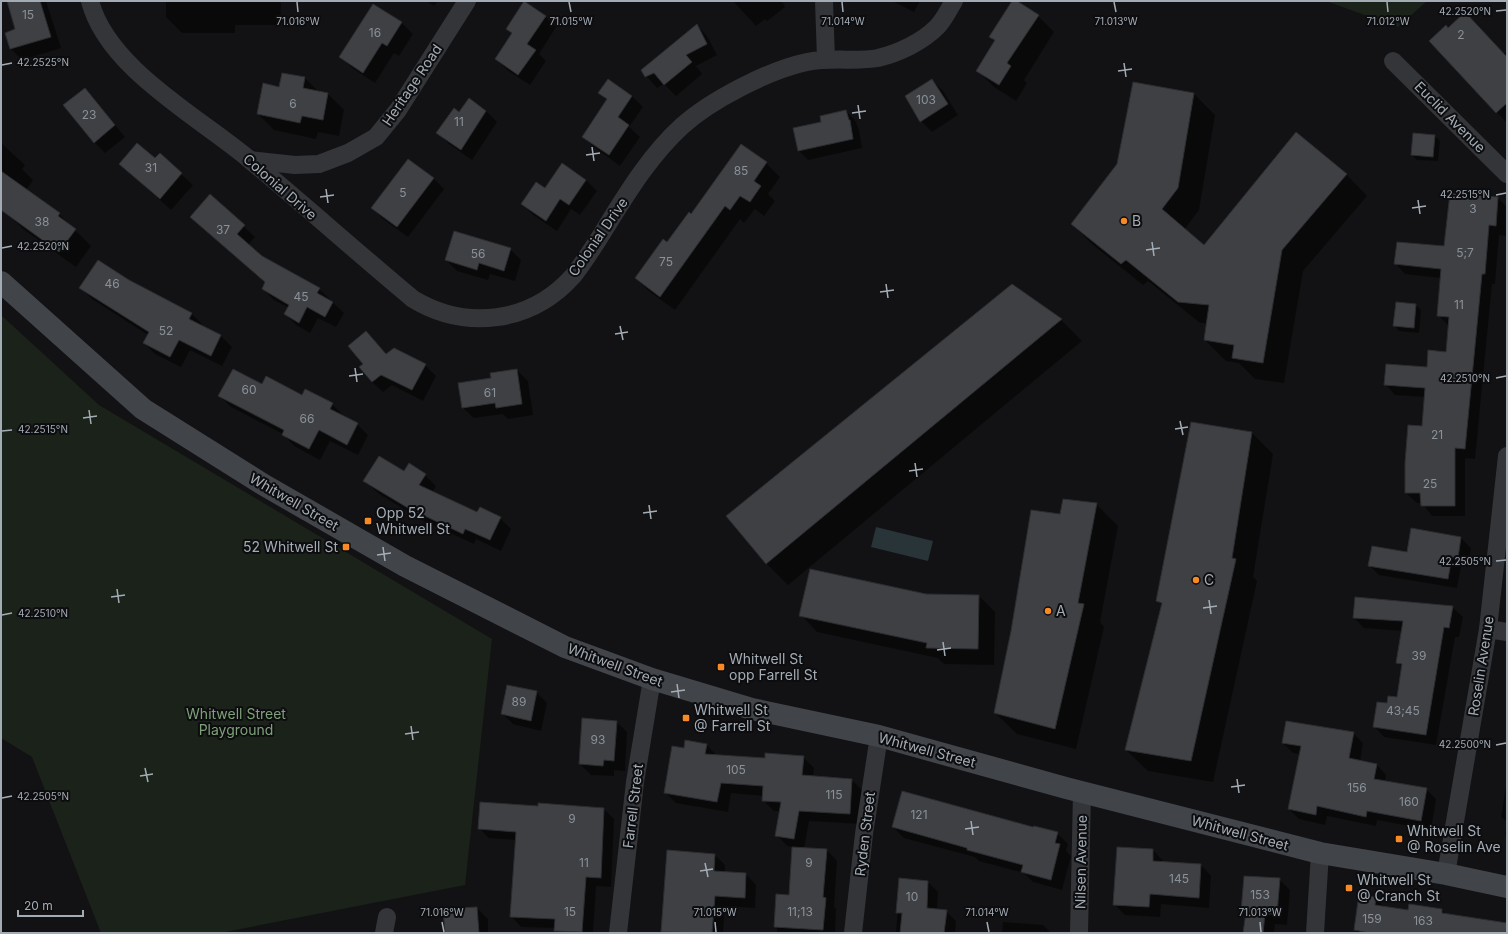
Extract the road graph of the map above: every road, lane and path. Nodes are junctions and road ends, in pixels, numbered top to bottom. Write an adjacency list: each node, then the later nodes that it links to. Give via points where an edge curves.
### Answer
1 (90, 1): 7 (street, Colonial Drive, via 101,31 125,60)
2 (467, 1): 7 (street, Heritage Road, via 398,110 376,137 348,154 319,164 296,166)
3 (824, 1): 5 (street)
4 (954, 1): 5 (street, Colonial Drive, via 938,26 914,45 878,58)
5 (826, 59): 7 (street, Colonial Drive, via 792,66 730,93 683,125 650,160 573,276 533,305 518,313 499,317 479,319 443,314 413,299)
6 (1392, 61): 8 (street, Euclid Avenue)
7 (250, 160)
8 (1507, 174)
9 (1, 282): 13 (street, Whitwell Street, via 143,409 264,485 405,566 565,647)
10 (1507, 456): 11 (street, Roselin Avenue)
11 (1488, 629): 12 (street); 17 (street, Roselin Avenue)
12 (1507, 632)
13 (652, 679): 14 (street, Whitwell Street, via 752,709); 19 (street, Farrell Street, via 635,782)
14 (879, 736): 15 (street, Whitwell Street); 20 (street, Ryden Street, via 864,834)
15 (1082, 792): 16 (street, Whitwell Street); 21 (street, Nilsen Avenue)
16 (1320, 853): 17 (street, Whitwell Street); 22 (street)
17 (1446, 874): 18 (street, Whitwell Street)
18 (1507, 887)
19 (618, 933)
20 (853, 933)
21 (1079, 933)
22 (1315, 933)

